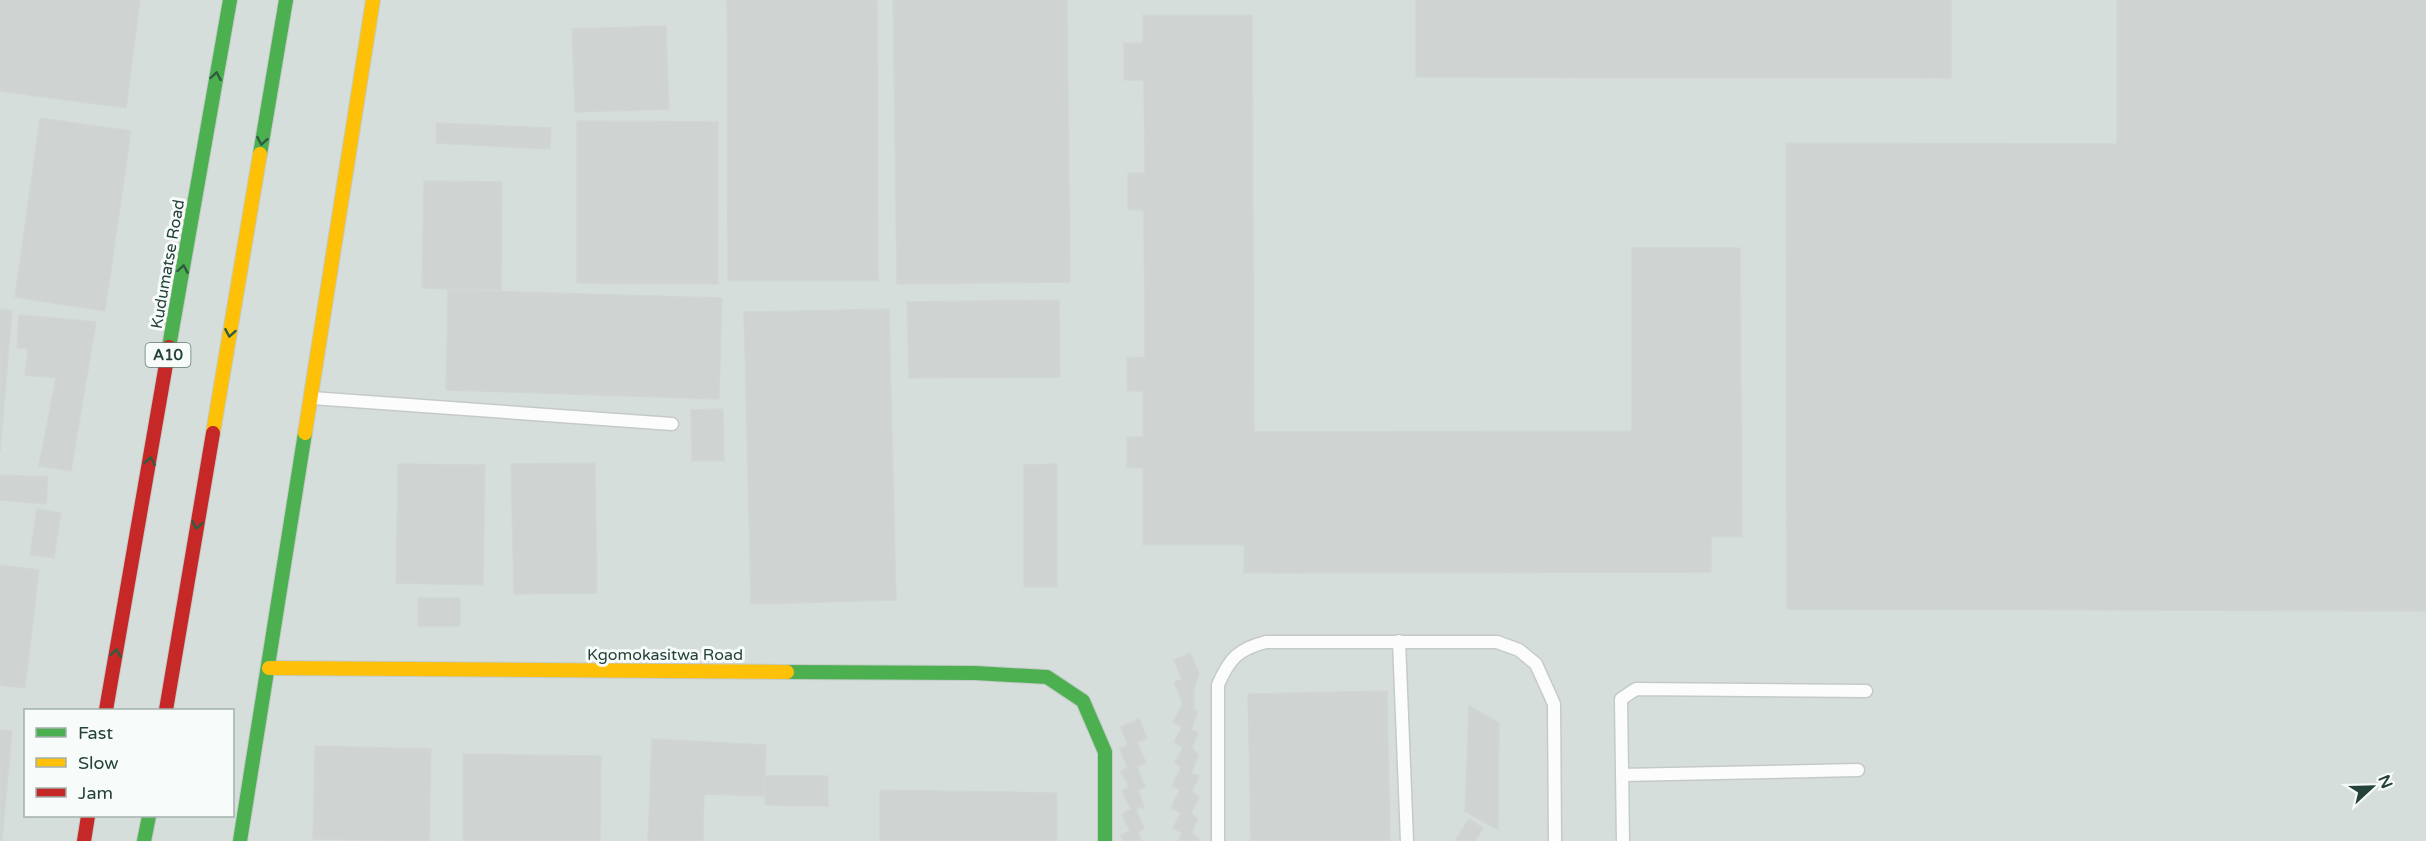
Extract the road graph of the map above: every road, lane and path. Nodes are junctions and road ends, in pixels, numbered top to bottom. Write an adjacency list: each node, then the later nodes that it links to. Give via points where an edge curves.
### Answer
1 (230, 0): 9 (street, Kudumatse Road / A10, one-way to 1)
2 (286, 0): 10 (street, one-way to 10)
3 (373, 0): 4 (street)
4 (311, 398): 5 (lane); 7 (street)
5 (672, 424)
6 (1400, 641): 19 (lane, via 1266,642 1247,647 1227,663 1218,685); 20 (lane); 21 (lane, via 1497,642 1519,650 1536,664 1554,704)
7 (270, 668): 17 (street); 18 (street, Kgomokasitwa Road, via 975,673 1047,677 1083,700 1105,752)
8 (1866, 691): 12 (lane, via 1636,689 1621,699)
9 (106, 709)
10 (166, 709)
11 (1858, 770): 12 (lane)
12 (1622, 775): 22 (lane)
13 (88, 817): 15 (street)
14 (148, 817): 16 (street)
15 (84, 841)
16 (144, 841)
17 (240, 841)
18 (1105, 841)
19 (1218, 841)
20 (1407, 841)
21 (1555, 841)
22 (1623, 841)

